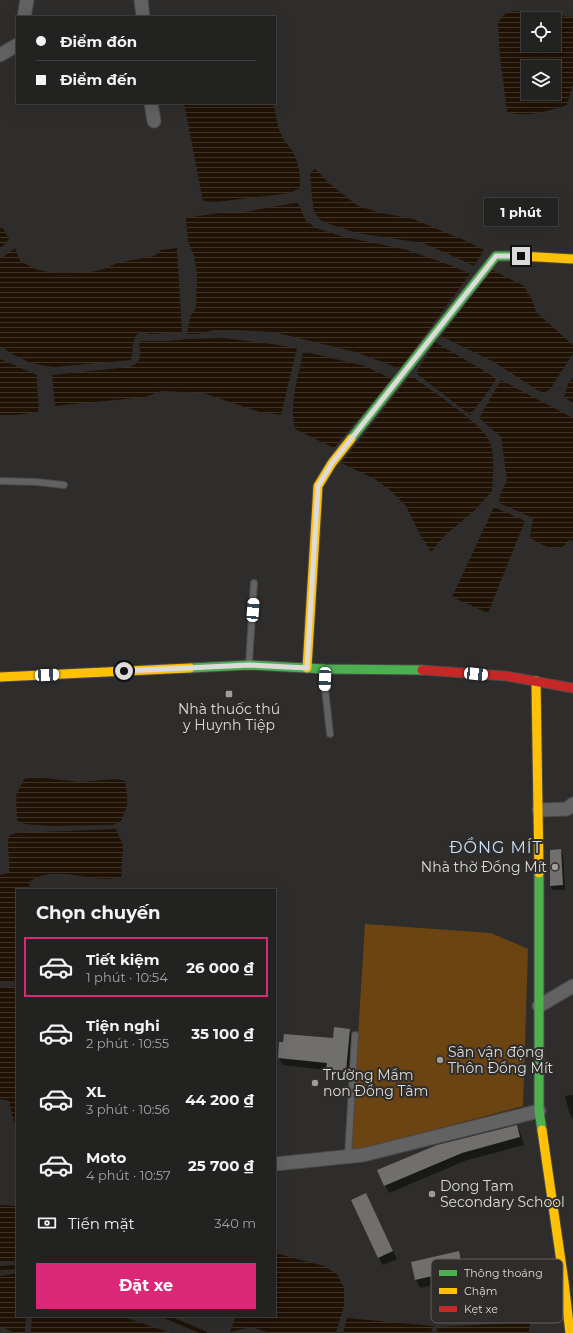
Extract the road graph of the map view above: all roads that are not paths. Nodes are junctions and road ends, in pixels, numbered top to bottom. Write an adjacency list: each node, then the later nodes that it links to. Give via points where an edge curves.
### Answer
1 (27, 0): 3 (street)
2 (142, 0): 4 (street)
3 (24, 16)
4 (143, 16)
5 (16, 46): 6 (street)
6 (0, 56)
7 (151, 104): 8 (street)
8 (154, 121)
9 (573, 259): 14 (street, via 496,256 332,463 318,486)
10 (0, 482): 11 (lane)
11 (64, 484)
12 (254, 583): 13 (lane)
13 (249, 665): 14 (street); 16 (street)
14 (307, 668): 15 (street)
15 (325, 669): 17 (street, via 460,672); 19 (lane)
16 (0, 677)
17 (536, 681): 18 (street); 21 (street)
18 (573, 688)
19 (330, 734)
20 (573, 804): 21 (street, via 567,809)
21 (539, 810): 23 (street)
22 (573, 986): 23 (street)
23 (539, 1006): 25 (street)
24 (355, 1035): 26 (lane)
25 (539, 1111): 26 (street, via 363,1155); 28 (street)
26 (348, 1156): 27 (street)
27 (276, 1164)
28 (561, 1259)
29 (563, 1275): 30 (street)
30 (570, 1333)

